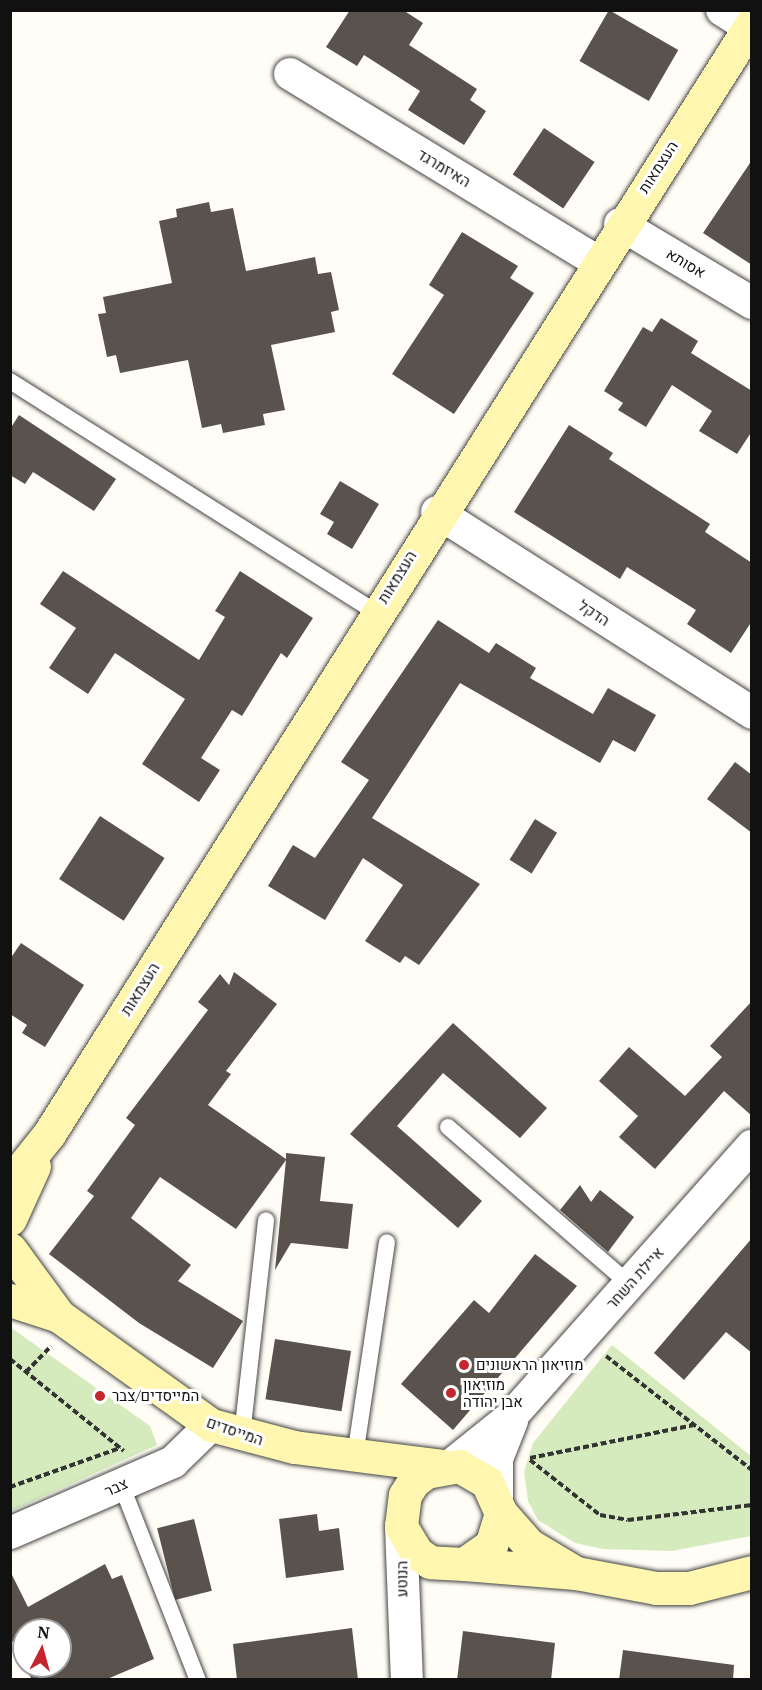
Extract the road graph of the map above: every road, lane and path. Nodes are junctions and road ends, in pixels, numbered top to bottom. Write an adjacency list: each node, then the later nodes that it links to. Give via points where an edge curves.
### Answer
1 (741, 20): 3 (street, העצמאות)
2 (290, 74): 4 (street, האיזמרגד)
3 (620, 224): 4 (street, העצמאות); 5 (street, אסותא)
4 (598, 262): 7 (street, העצמאות)
5 (752, 303)
6 (10, 381): 8 (lane)
7 (437, 512): 8 (street, העצמאות); 9 (street, הדקל)
8 (375, 612): 11 (street, העצמאות)
9 (752, 713)
10 (448, 1127): 19 (lane)
11 (49, 1134): 13 (street, העצמאות); 14 (street, העצמאות)
12 (752, 1146): 19 (street, איילת השחר)
13 (10, 1183)
14 (10, 1218)
15 (266, 1220): 27 (lane)
16 (387, 1242): 30 (lane)
17 (10, 1251): 18 (street); 21 (street, המייסדים)
18 (10, 1272)
19 (629, 1284): 22 (street, איילת השחר)
20 (10, 1300): 21 (street, המייסדים)
21 (59, 1316): 25 (street, המייסדים)
22 (582, 1337): 24 (street, איילת השחר); 26 (path)
23 (10, 1359): 29 (path)
24 (518, 1409): 28 (street, איילת השחר); 32 (street, איילת השחר)
25 (211, 1425): 27 (street, המייסדים); 34 (street, צבר, via 183,1454)
26 (694, 1425): 31 (path); 33 (path)
27 (242, 1435): 30 (street, המייסדים)
28 (503, 1439): 31 (path); 37 (street, איילת השחר)
29 (121, 1448): 34 (path); 36 (path)
30 (345, 1455): 32 (street, המייסדים); 39 (street, המייסדים, via 375,1474)
31 (528, 1458): 38 (path, via 600,1515 628,1520)
32 (446, 1466): 37 (street, via 474,1472); 39 (street, via 414,1482)
33 (752, 1470)
34 (150, 1472): 35 (street, צבר)
35 (121, 1484): 40 (street, צבר); 45 (lane)
36 (10, 1486)
37 (499, 1504): 41 (street, via 491,1545); 43 (street, via 535,1550)
38 (752, 1505)
39 (401, 1518): 41 (street, via 417,1553); 44 (street, הנוטע)
40 (10, 1533)
41 (456, 1565): 43 (street); 44 (street, הנוטע, via 413,1594)
42 (752, 1572): 43 (street, via 689,1588)
43 (576, 1573)
44 (402, 1632): 46 (street, הנוטע)
45 (198, 1680)
46 (407, 1680)

